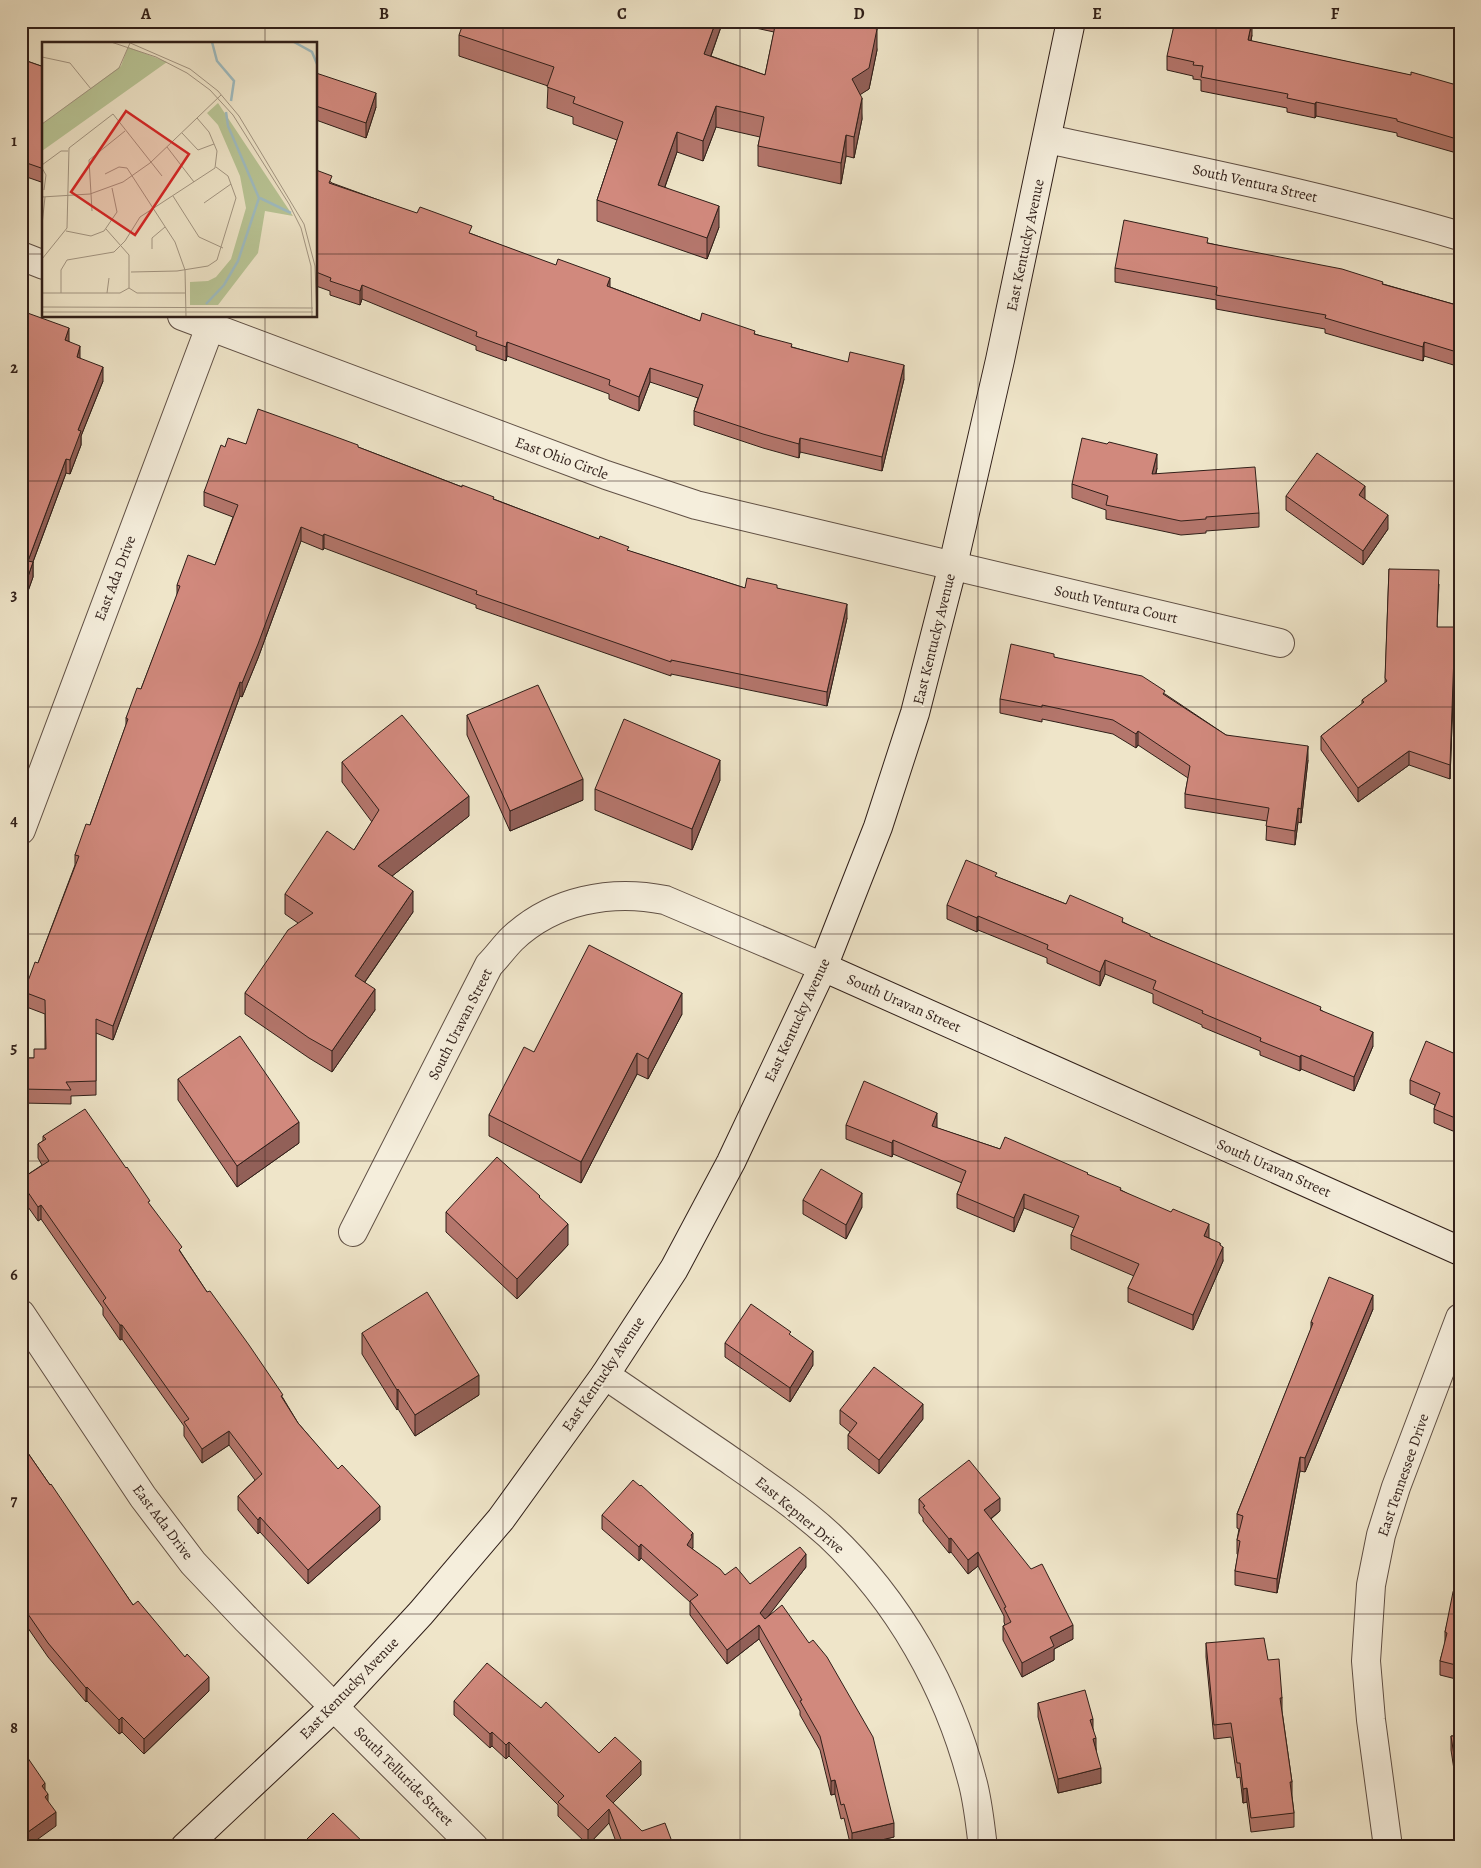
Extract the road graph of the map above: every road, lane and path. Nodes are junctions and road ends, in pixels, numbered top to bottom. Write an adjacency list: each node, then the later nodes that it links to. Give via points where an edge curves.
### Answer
1 (1071, 21): 2 (street, East Kentucky Avenue)
2 (1047, 139): 3 (street, South Ventura Street, via 1265,185 1383,213); 8 (street, East Kentucky Avenue)
3 (1460, 236)
4 (21, 256): 5 (street)
5 (42, 264)
6 (188, 318): 7 (street, East Ohio Circle)
7 (210, 326): 8 (street, East Ohio Circle, via 606,475 696,505); 10 (street, East Ada Drive)
8 (953, 565): 9 (street, South Ventura Court); 11 (street, East Kentucky Avenue, via 904,748 878,827)
9 (1280, 642)
10 (21, 830)
11 (823, 967): 12 (street, South Uravan Street, via 665,900 644,896 608,896 573,903 539,919 513,939 489,965); 13 (street, South Uravan Street); 16 (street, East Kentucky Avenue, via 731,1162 674,1269)
12 (353, 1232)
13 (1460, 1251)
14 (21, 1314): 17 (street, East Ada Drive, via 143,1497 193,1563)
15 (1460, 1318): 21 (street, East Tennessee Drive, via 1396,1487 1371,1585 1366,1661)
16 (605, 1376): 17 (street, East Kentucky Avenue, via 501,1519 421,1613); 20 (street, East Kepner Drive, via 767,1486 829,1535 898,1614 925,1659 947,1706 972,1780)
17 (335, 1706): 18 (street, East Kentucky Avenue); 19 (street, South Telluride Street)
18 (184, 1847)
19 (474, 1847)
20 (983, 1847)
21 (1388, 1847)

